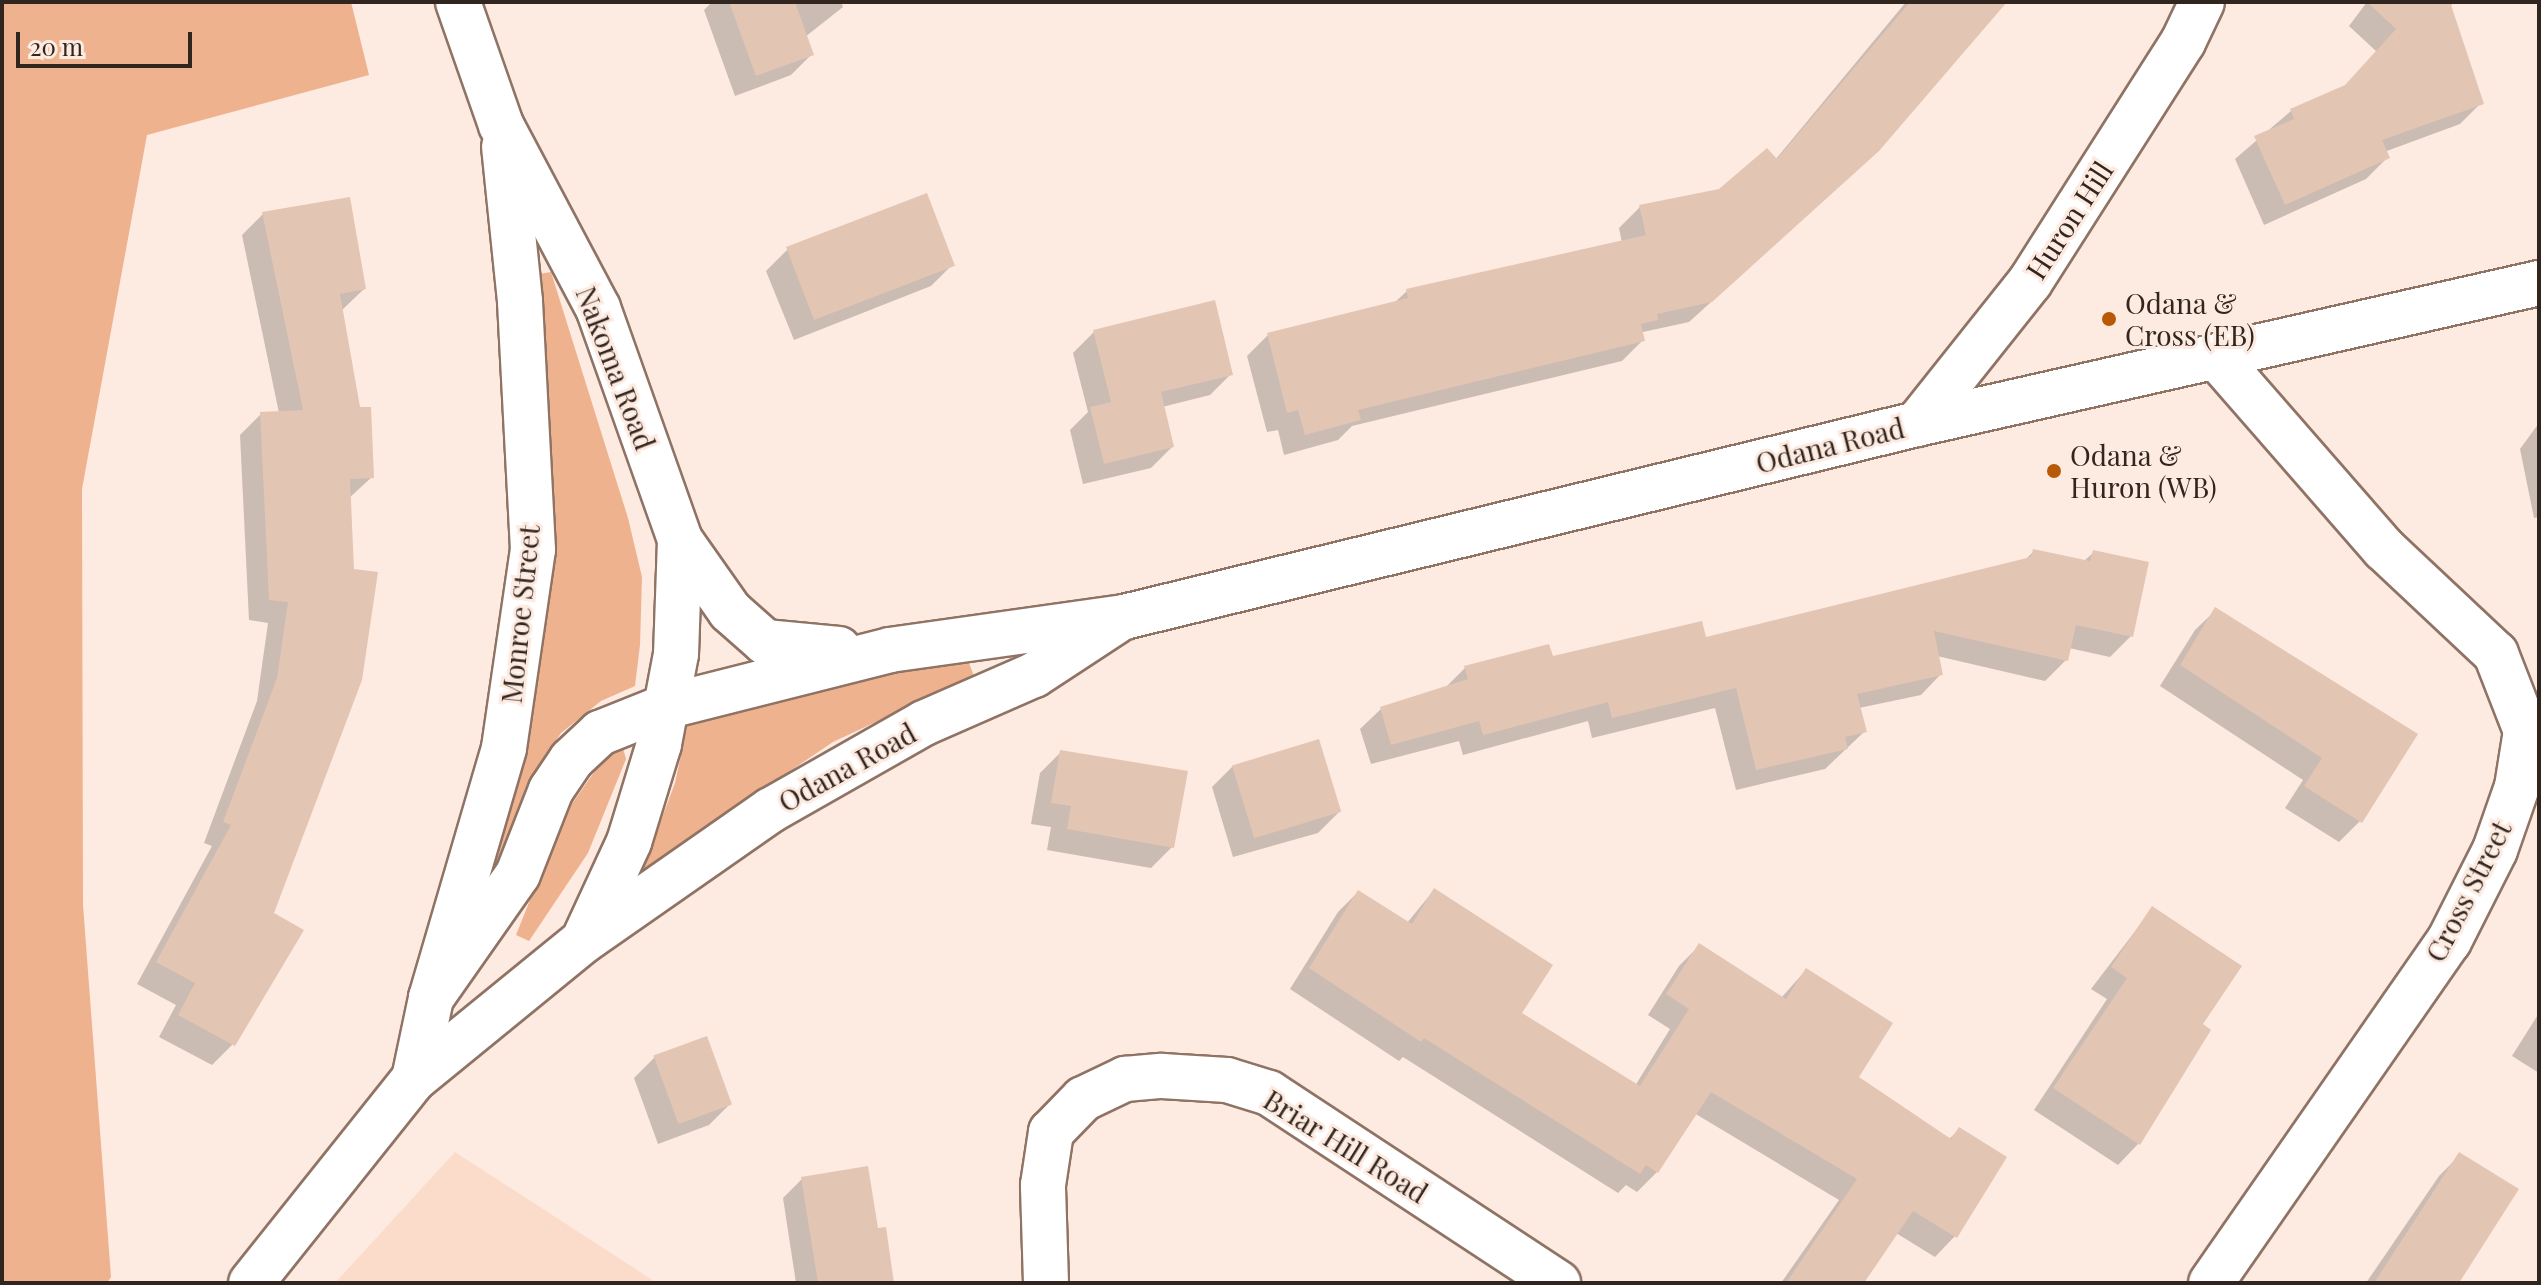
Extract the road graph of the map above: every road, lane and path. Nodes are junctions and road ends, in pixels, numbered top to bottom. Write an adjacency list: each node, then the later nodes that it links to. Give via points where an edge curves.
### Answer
1 (458, 2): 3 (street, Nakoma Road)
2 (2202, 2): 6 (street, Huron Hill, via 2183,42 2030,282)
3 (501, 125): 7 (street, Nakoma Road, via 598,308); 12 (street, Monroe Street, via 520,301 533,550 504,748)
4 (2539, 283): 5 (street, Odana Road)
5 (2218, 359): 6 (street, Odana Road); 17 (street, Cross Street, via 2384,549 2496,654 2526,731 2517,787 2495,850 2449,941)
6 (1917, 424): 8 (street, Odana Road)
7 (680, 540): 9 (street, via 730,611 765,642 796,649); 10 (street, Nakoma Road, via 676,654)
8 (1124, 617): 9 (street, Odana Road); 11 (street, Odana Road, via 1034,675 924,723 771,810)
9 (890, 650): 10 (street, Odana Road)
10 (665, 707): 11 (street, Monroe Street, via 643,802); 12 (street, Monroe Street, via 600,733 571,760 551,790 518,874)
11 (583, 941): 13 (street, Monroe Street)
12 (431, 998): 13 (street, Monroe Street)
13 (414, 1079): 14 (street, Monroe Street)
14 (251, 1283)
15 (1046, 1283): 16 (street, Briar Hill Road, via 1042,1252 1051,1132 1072,1107 1125,1079 1162,1076 1227,1080 1269,1093)
16 (1558, 1283)
17 (2211, 1283)

